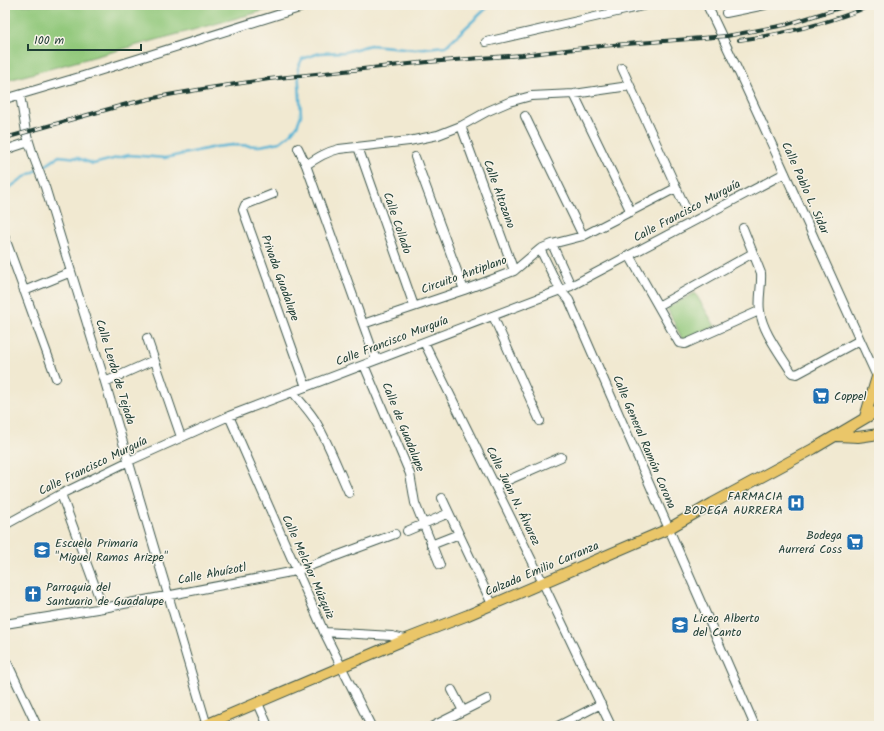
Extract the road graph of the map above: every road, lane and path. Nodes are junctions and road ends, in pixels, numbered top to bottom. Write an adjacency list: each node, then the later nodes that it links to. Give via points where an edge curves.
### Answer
1 (309, 5): 9 (street)
2 (647, 5): 6 (street)
3 (707, 5): 20 (street, Calle Pablo L. Sidar)
4 (765, 5): 5 (street)
5 (726, 13)
6 (486, 42)
7 (622, 68): 8 (street)
8 (629, 86): 10 (street); 21 (street)
9 (20, 94): 11 (street); 14 (street, Calle Lerdo de Tejada)
10 (574, 94): 13 (street, via 531,96 509,102); 24 (street)
11 (5, 99)
12 (525, 116): 26 (street)
13 (461, 126): 15 (street, via 438,135 410,141); 32 (street, Calle Altozano)
14 (29, 142): 17 (street); 33 (street, Calle Lerdo de Tejada)
15 (358, 147): 19 (street, via 330,151); 39 (street, Calle Collado)
16 (298, 148): 19 (street)
17 (5, 150)
18 (415, 157): 35 (street)
19 (306, 165): 43 (street)
20 (782, 174): 31 (street, Calle Francisco Murguía); 45 (street, Calle Pablo L. Sidar)
21 (676, 188): 23 (street); 24 (street, Circuito Antiplano)
22 (273, 194): 53 (street, Privada Guadalupe, via 248,203 243,210)
23 (686, 209)
24 (631, 212): 26 (street, Circuito Antiplano)
25 (743, 228): 30 (street)
26 (583, 236): 28 (street, Circuito Antiplano)
27 (5, 238): 37 (street)
28 (552, 244): 29 (street, Circuito Antiplano); 34 (street)
29 (540, 249): 32 (street, Circuito Antiplano); 36 (street, Calle General Ramón Corona)
30 (754, 254): 40 (street); 41 (street, via 762,281)
31 (630, 255): 34 (street, Calle Francisco Murguía); 40 (street)
32 (514, 270): 35 (street, Circuito Antiplano)
33 (71, 272): 37 (street); 52 (street, Calle Lerdo de Tejada)
34 (570, 286): 36 (street, Calle Francisco Murguía); 38 (street, Calle General Ramón Corona)
35 (464, 290): 39 (street, Circuito Antiplano)
36 (560, 290): 38 (street, Calle General Ramón Corona); 42 (street, Calle Francisco Murguía)
37 (24, 291): 50 (street)
38 (569, 300): 73 (street, Calle General Ramón Corona)
39 (414, 306): 43 (street, Circuito Antiplano)
40 (658, 306): 41 (street, via 677,341 682,344)
41 (760, 311): 45 (street, via 770,338 794,374)
42 (493, 316): 46 (street, Calle Francisco Murguía); 58 (street)
43 (363, 324): 48 (street)
44 (147, 338): 47 (street)
45 (860, 340): 51 (street, Calle Pablo L. Sidar)
46 (424, 342): 48 (street, Calle Francisco Murguía); 66 (street, Calle Juan N. Álvarez)
47 (154, 360): 52 (street); 61 (street)
48 (376, 360): 49 (street, Calle Francisco Murguía)
49 (364, 365): 53 (street, Calle Francisco Murguía); 71 (street, Calle de Guadalupe, via 410,474 415,503)
50 (56, 378)
51 (878, 379): 57 (main road)
52 (105, 382): 65 (street, Calle Lerdo de Tejada)
53 (306, 387): 54 (street, Calle Francisco Murguía)
54 (293, 392): 56 (street, Calle Francisco Murguía); 67 (street, via 319,427)
55 (879, 410): 57 (main road, Calzada Emilio Carranza)
56 (229, 416): 61 (street, Calle Francisco Murguía); 79 (street, Calle Melchor Múzquiz)
57 (865, 417): 60 (main road, Calzada Emilio Carranza)
58 (540, 421)
59 (879, 434): 62 (main road)
60 (837, 436): 62 (main road); 73 (main road, Calzada Emilio Carranza)
61 (181, 437): 65 (street, Calle Francisco Murguía)
62 (858, 437): 63 (main road)
63 (879, 441)
64 (561, 457): 66 (street)
65 (129, 461): 68 (street, Calle Francisco Murguía); 81 (street, Calle Lerdo de Tejada)
66 (495, 486): 80 (street, Calle Juan N. Álvarez)
67 (349, 493)
68 (61, 494): 72 (street, Calle Francisco Murguía); 83 (street)
69 (442, 498): 70 (street)
70 (449, 513): 71 (street); 76 (street)
71 (422, 523): 74 (street); 77 (street, Calle de Guadalupe)
72 (5, 525)
73 (668, 529): 80 (main road, Calzada Emilio Carranza); 101 (street, Calle General Ramón Corona)
74 (407, 531)
75 (395, 534): 79 (street, Calle Ahuízotl)
76 (459, 534): 77 (street); 82 (street)
77 (431, 545): 78 (street, Calle de Guadalupe)
78 (440, 565)
79 (296, 571): 81 (street, Calle Ahuízotl); 85 (street, Calle Melchor Múzquiz)
80 (543, 583): 82 (main road, Calzada Emilio Carranza); 92 (street, Calle Juan N. Álvarez)
81 (169, 595): 83 (street, Calle Ahuízotl); 95 (street, Calle Lerdo de Tejada)
82 (492, 604): 86 (main road, Calzada Emilio Carranza)
83 (103, 608): 84 (street, Calle Ahuízotl)
84 (5, 624)
85 (324, 632): 86 (street); 88 (street, Calle Melchor Múzquiz)
86 (405, 639): 88 (main road, Calzada Emilio Carranza)
87 (5, 658): 94 (street)
88 (342, 667): 91 (main road, Calzada Emilio Carranza); 97 (street, Calle Melchor Múzquiz)
89 (452, 690): 93 (street)
90 (487, 699): 93 (street)
91 (258, 703): 95 (main road, Calzada Emilio Carranza); 96 (street)
92 (601, 704): 99 (street); 100 (street, Calle Juan N. Álvarez)
93 (463, 711): 98 (street)
94 (37, 726)
95 (205, 726)
96 (268, 726)
97 (371, 726)
98 (433, 726)
99 (558, 726)
100 (611, 726)
101 (755, 726)

